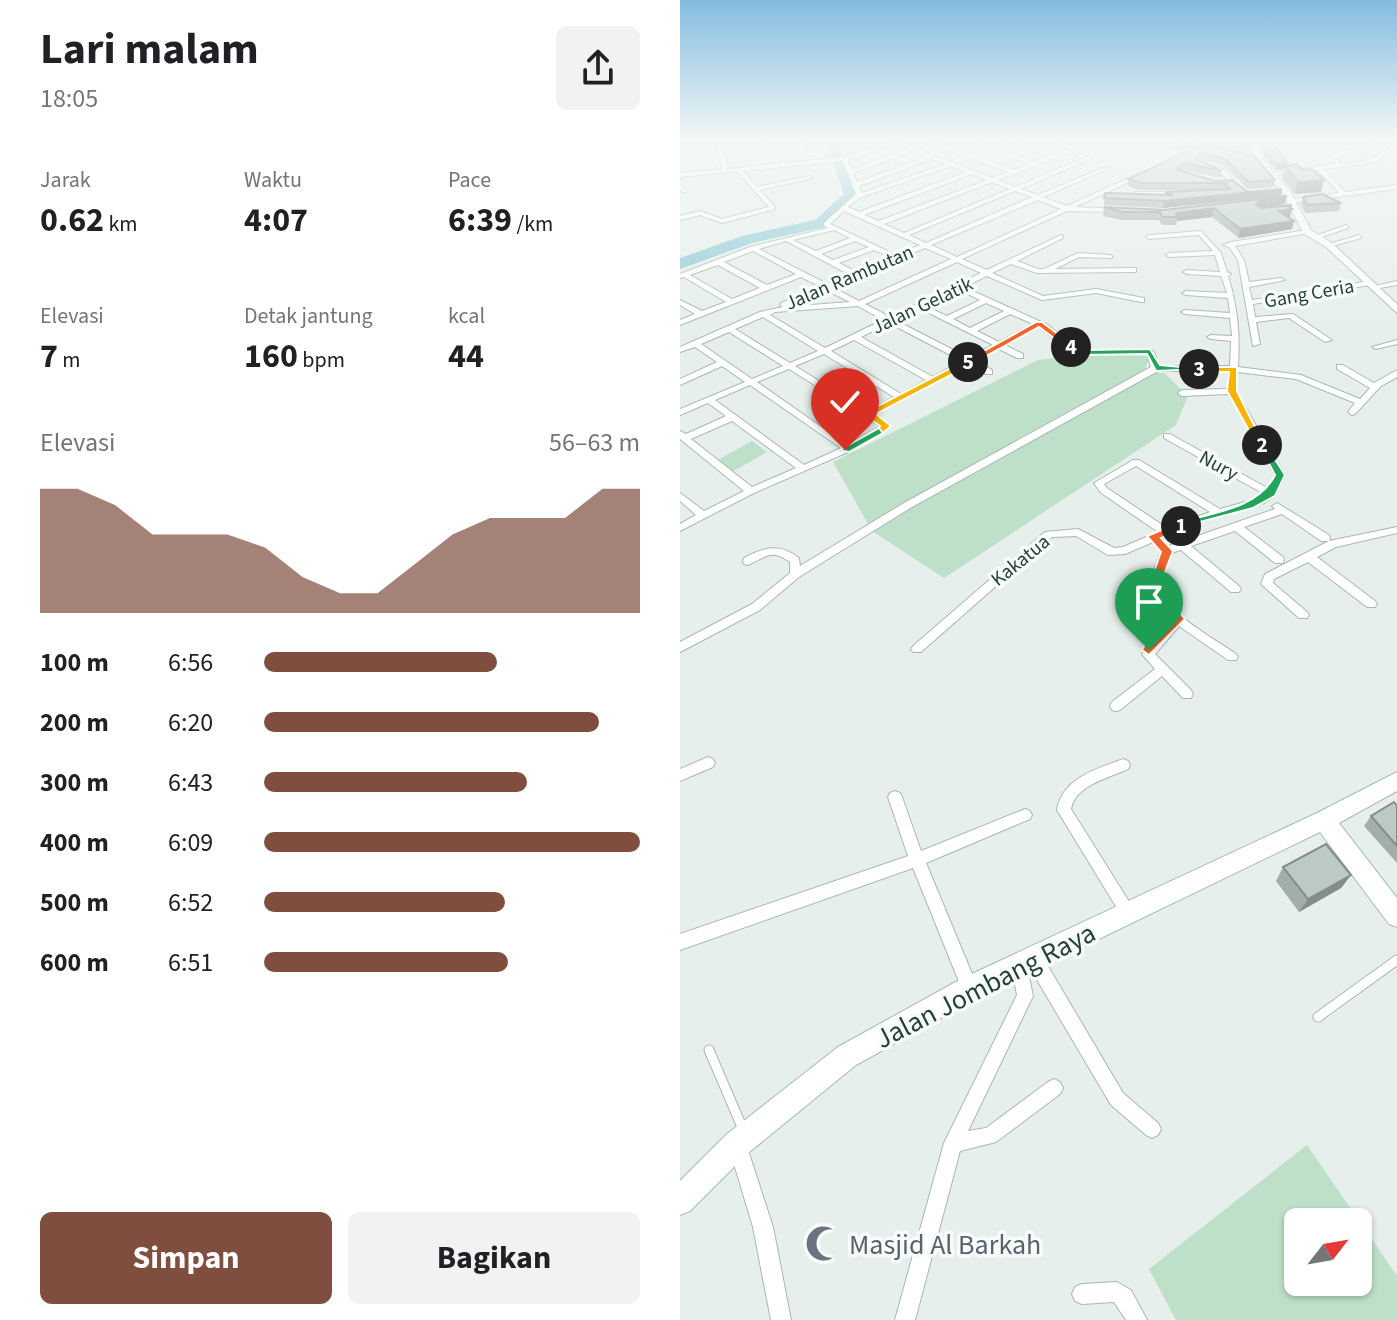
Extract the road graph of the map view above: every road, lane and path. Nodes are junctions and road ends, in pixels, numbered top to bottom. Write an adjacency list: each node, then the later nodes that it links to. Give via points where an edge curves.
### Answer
1 (768, 203): 20 (street, via 773,208 722,221)
2 (850, 203): 14 (street)
3 (890, 203): 19 (street)
4 (936, 203): 15 (street)
5 (968, 203): 13 (street)
6 (984, 203): 13 (street)
7 (1029, 203): 34 (street, Jalan Rambutan)
8 (1052, 203): 16 (street)
9 (1081, 203): 16 (street)
10 (1284, 203): 12 (street)
11 (1297, 203): 12 (street)
12 (1290, 204): 26 (street)
13 (976, 206): 22 (street)
14 (844, 208): 19 (street); 25 (street, via 826,224)
15 (922, 208): 22 (street); 23 (street)
16 (1068, 209): 18 (street); 43 (street)
17 (716, 210): 20 (street)
18 (1133, 212)
19 (857, 215): 23 (street)
20 (710, 217): 21 (street, via 700,213)
21 (680, 218)
22 (947, 218): 27 (street)
23 (878, 224): 27 (street)
24 (1346, 227): 26 (street)
25 (835, 228): 31 (street); 32 (street)
26 (1312, 235): 33 (street); 35 (street)
27 (902, 236): 34 (street)
28 (1061, 237): 45 (street, Jalan Gelatik)
29 (1149, 237): 38 (street, via 1198,233)
30 (1359, 237): 35 (street)
31 (856, 238): 36 (street); 39 (street)
32 (787, 239): 37 (street); 39 (street)
33 (1231, 244): 38 (street); 57 (street, via 1241,260)
34 (924, 245): 41 (street, Jalan Rambutan); 43 (street)
35 (1329, 245): 58 (street)
36 (875, 247): 41 (street); 46 (street)
37 (752, 248): 44 (street); 50 (street)
38 (1216, 250): 40 (street); 53 (street)
39 (815, 254): 46 (street)
40 (1169, 255)
41 (895, 257): 51 (street, Jalan Rambutan)
42 (1110, 257): 48 (street, via 1080,254)
43 (957, 260): 52 (street); 69 (street)
44 (718, 262): 54 (street); 60 (street)
45 (1013, 262): 48 (street); 52 (street, Jalan Gelatik)
46 (833, 263): 51 (street)
47 (1133, 270): 48 (street)
48 (1044, 271)
49 (1187, 272): 53 (street)
50 (801, 274): 59 (street); 60 (street)
51 (854, 274): 59 (street, Jalan Rambutan)
52 (988, 274): 61 (street, Jalan Gelatik); 65 (street, via 1042,298 1096,291)
53 (1227, 274): 63 (street)
54 (682, 275): 67 (street)
55 (1281, 280): 57 (street)
56 (1397, 283): 58 (street, Gang Ceria)
57 (1245, 285): 68 (street)
58 (1372, 285): 68 (street, Gang Ceria); 72 (street)
59 (825, 287): 69 (street); 71 (street, Jalan Rambutan)
60 (766, 288): 67 (street)
61 (961, 288): 64 (street); 70 (street, Jalan Gelatik)
62 (1186, 293): 63 (street)
63 (1231, 296): 77 (street)
64 (986, 300): 73 (street); 78 (street)
65 (1141, 300)
66 (680, 302): 75 (street)
67 (732, 302): 75 (street)
68 (1248, 303): 79 (street)
69 (859, 304): 71 (street); 81 (street)
70 (920, 306): 78 (street); 81 (street, Jalan Gelatik)
71 (774, 310): 76 (street)
72 (1397, 310)
73 (1009, 311): 82 (street); 84 (street)
74 (1185, 312): 77 (street)
75 (701, 314): 80 (street)
76 (763, 314): 83 (street); 96 (street)
77 (1234, 316): 88 (street)
78 (945, 320): 84 (street)
79 (1251, 320): 89 (street, via 1290,316); 92 (street)
80 (684, 321): 85 (street)
81 (889, 321): 86 (street, Jalan Gelatik); 98 (street)
82 (1039, 324): 93 (street); 102 (street, via 1076,352 1152,353)
83 (729, 329): 85 (street); 100 (street)
84 (969, 332): 93 (street)
85 (712, 335): 91 (street)
86 (855, 337): 96 (street, Jalan Gelatik); 107 (street)
87 (1211, 337): 88 (street)
88 (1236, 339): 103 (street)
89 (1328, 340)
90 (1397, 342): 94 (street)
91 (695, 343): 95 (street); 99 (street)
92 (1256, 344)
93 (997, 346): 97 (street); 98 (street)
94 (1376, 347)
95 (680, 350)
96 (825, 351): 100 (street, Jalan Gelatik); 112 (street)
97 (1020, 356)
98 (968, 362): 104 (street); 107 (street)
99 (722, 363): 106 (street); 108 (street)
100 (790, 366): 106 (street, Jalan Gelatik); 117 (street)
101 (1340, 367): 109 (street)
102 (1156, 368): 103 (street); 137 (street)
103 (1234, 369): 110 (street); 114 (street, via 1298,377)
104 (989, 372)
105 (1397, 373): 109 (street)
106 (748, 380): 113 (street, Jalan Gelatik); 121 (street)
107 (932, 380): 112 (street)
108 (680, 382)
109 (1375, 387): 114 (street)
110 (1232, 391): 111 (street); 125 (street, via 1280,475)
111 (1182, 393)
112 (900, 397): 117 (street)
113 (708, 399): 115 (street, Jalan Gelatik); 118 (street)
114 (1360, 402): 116 (street)
115 (680, 412)
116 (1352, 412)
117 (869, 414): 121 (street, via 886,426)
118 (732, 417): 119 (street); 122 (street)
119 (683, 436): 123 (street)
120 (1167, 436): 125 (street, Nury)
121 (846, 448): 122 (street)
122 (802, 468): 123 (street)
123 (751, 491): 127 (street)
124 (680, 496): 127 (street)
125 (1273, 501): 126 (street, Kakatua); 129 (street); 131 (street, Nury)
126 (1219, 513): 132 (street, Kakatua); 132 (street, via 1136,462 1099,483)
127 (702, 515): 128 (street)
128 (680, 528)
129 (1238, 528): 133 (street); 135 (street)
130 (1397, 530): 134 (street, via 1346,540)
131 (1325, 538)
132 (1161, 542): 133 (street); 141 (street, via 1156,592); 143 (street, Kakatua, via 1117,552 1078,532 1049,534)
133 (1182, 545): 138 (street)
134 (1308, 556): 139 (street); 140 (street, via 1267,580)
135 (1279, 560)
136 (748, 561): 137 (street, via 767,550 782,550 795,561)
137 (795, 574): 142 (street, via 756,607)
138 (1235, 589)
139 (1371, 604)
140 (1303, 615)
141 (1179, 619): 144 (street); 145 (street, via 1149,650 1149,658)
142 (680, 647)
143 (917, 649)
144 (1232, 657)
145 (1162, 670): 146 (street); 147 (street)
146 (1187, 694)
147 (1116, 706)
148 (708, 763): 150 (street)
149 (1123, 765): 156 (street, via 1070,790 1064,810)
150 (680, 775)
151 (1397, 781): 154 (main road, Jalan Jombang Raya)
152 (895, 797): 155 (street)
153 (1025, 815): 155 (street)
154 (1324, 820): 156 (main road, Jalan Jombang Raya); 157 (main road)
155 (917, 860): 158 (street); 161 (street)
156 (1128, 913): 159 (main road, Jalan Jombang Raya)
157 (1397, 916)
158 (680, 942)
159 (1026, 960): 161 (main road, Jalan Jombang Raya); 165 (street, via 1117,1099); 167 (street, via 1025,996)
160 (1397, 960): 162 (lane)
161 (970, 988): 166 (main road, Jalan Jombang Raya, via 847,1056)
162 (1318, 1017)
163 (709, 1050): 166 (lane)
164 (1054, 1088): 167 (street, via 990,1136)
165 (1152, 1129)
166 (742, 1141): 168 (main road, Jalan Jombang Raya); 170 (street)
167 (953, 1143): 171 (street)
168 (680, 1201)
169 (1082, 1294): 172 (street, via 1117,1292)
170 (781, 1320)
171 (905, 1320)
172 (1137, 1320)

